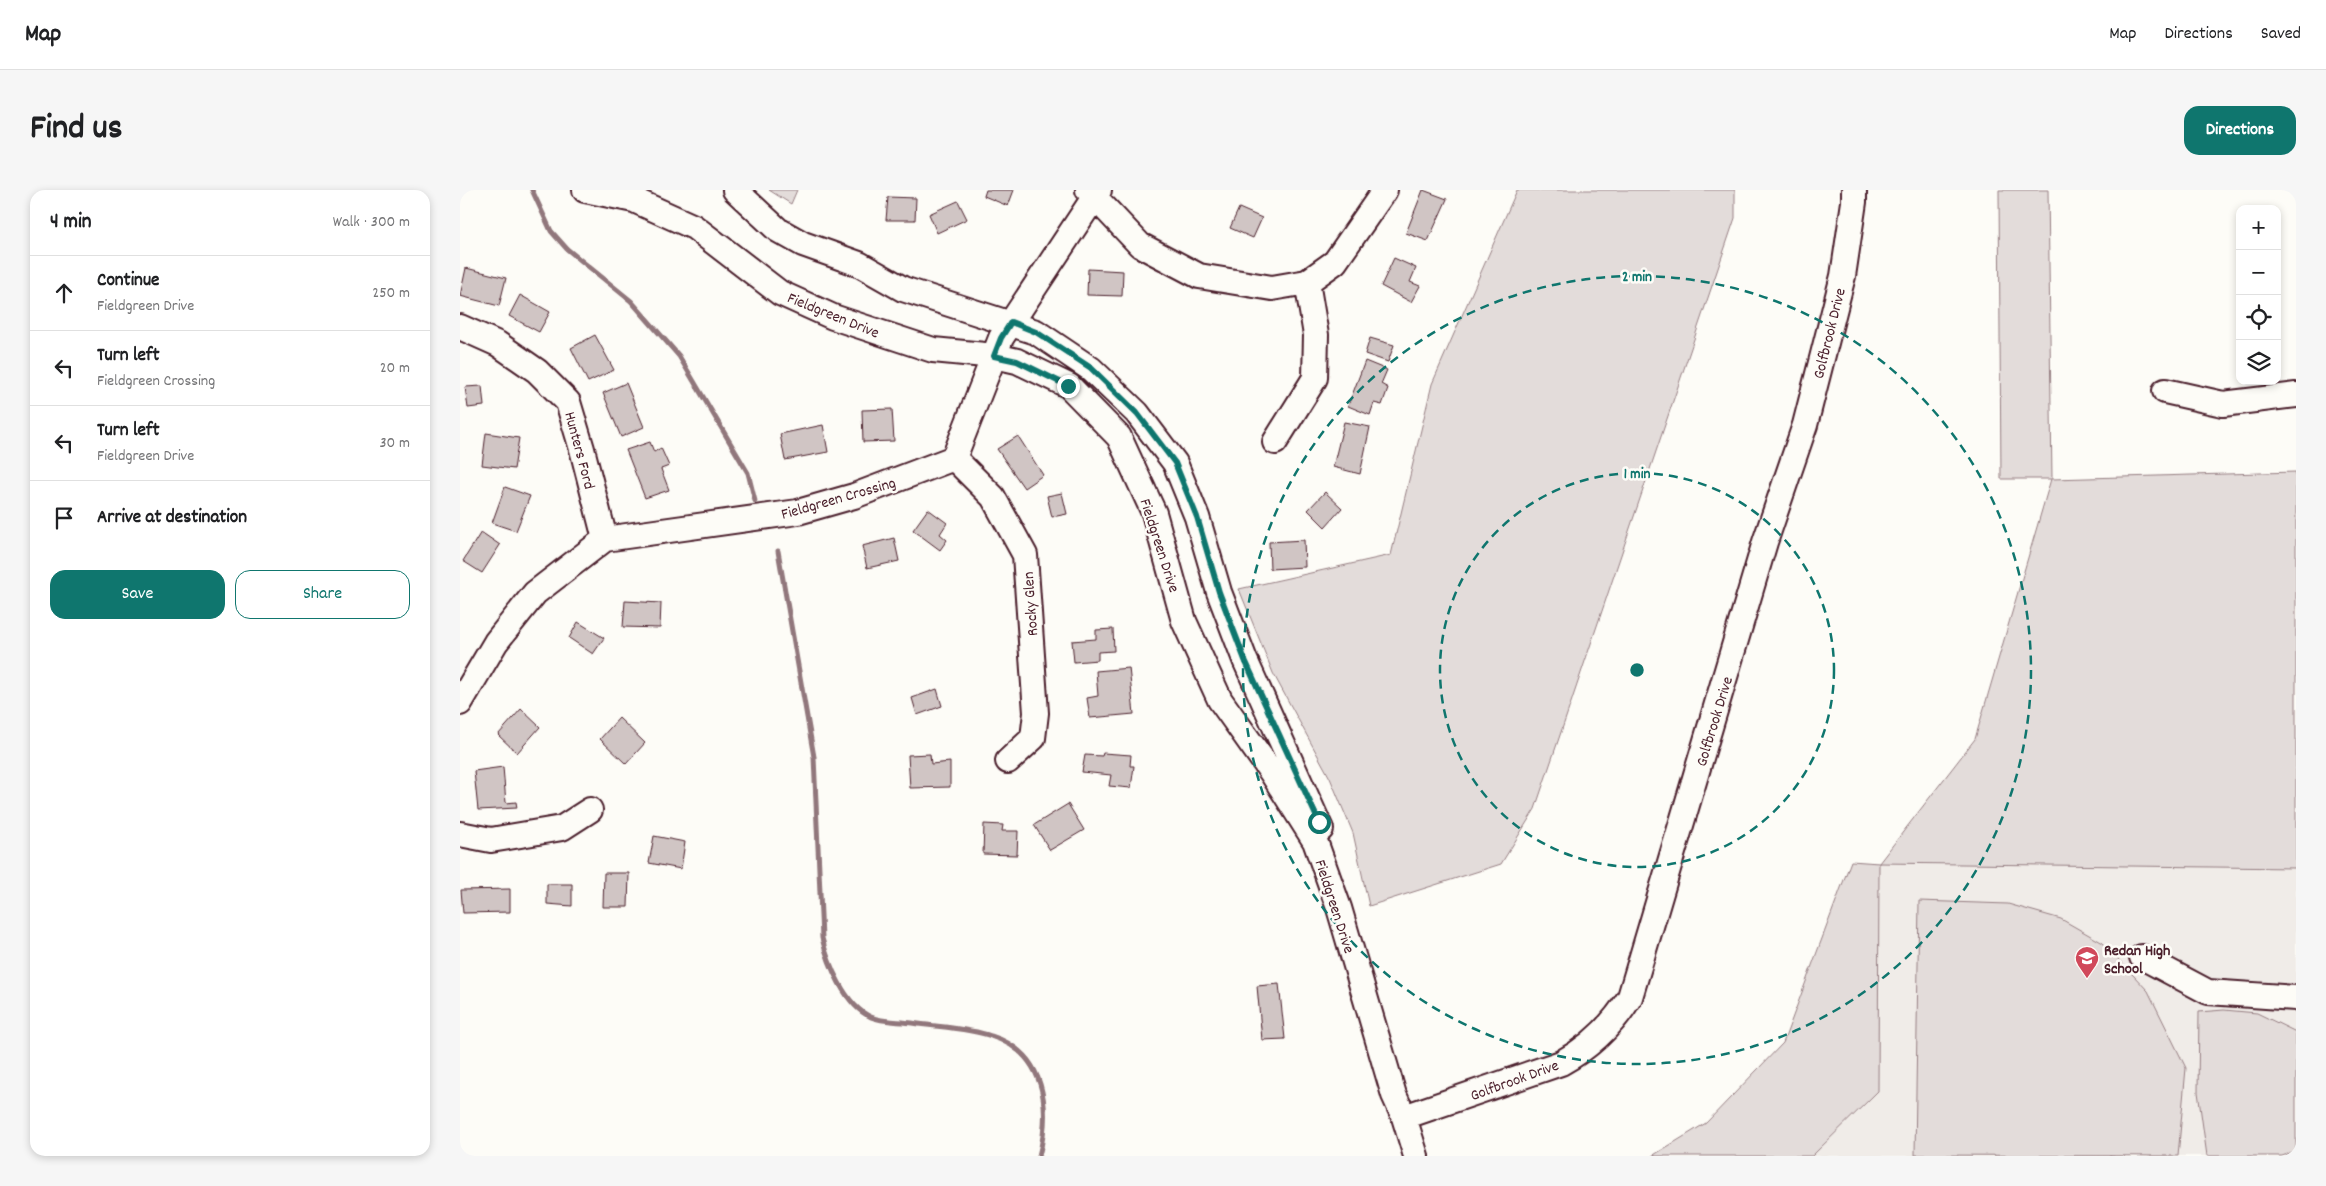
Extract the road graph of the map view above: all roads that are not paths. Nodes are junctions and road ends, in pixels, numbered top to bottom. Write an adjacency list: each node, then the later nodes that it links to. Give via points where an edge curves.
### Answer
1 (585, 190): 9 (street, Fieldgreen Drive, via 634,200 694,227 780,292 833,317 932,350)
2 (735, 190): 7 (street, Fieldgreen Drive, via 778,230 803,244 858,264 903,289)
3 (1385, 190): 6 (street, via 1335,262)
4 (1854, 190): 21 (street, Golfbrook Drive, via 1843,276 1805,425 1765,542 1630,997 1618,1018 1582,1051 1561,1063)
5 (1093, 192): 6 (street, via 1140,245 1199,276 1272,288); 7 (street)
6 (1307, 282): 12 (street, via 1316,335 1314,378)
7 (1011, 322): 9 (street); 21 (street, Fieldgreen Drive, via 1036,332 1091,368 1137,413 1175,463 1197,517 1219,592 1245,660 1340,874 1407,1090)
8 (460, 327): 14 (street, Hunters Ford, via 498,344 537,371 568,402)
9 (994, 356): 13 (street); 21 (street, Fieldgreen Drive, via 1017,361 1068,386 1119,437 1154,513 1184,621 1220,700 1272,773 1314,841 1339,908 1394,1095)
10 (2165, 391): 11 (street, via 2223,404)
11 (2296, 395)
12 (1275, 442)
13 (954, 458): 14 (street, Fieldgreen Crossing, via 854,496 798,512); 16 (street, Rocky Glen, via 993,497 1025,555 1036,713 1033,738)
14 (605, 539): 15 (street, Fieldgreen Crossing, via 535,593 496,642)
15 (460, 703)
16 (1008, 762)
17 (590, 810): 18 (street, via 562,828 491,840)
18 (460, 834)
19 (2142, 957): 20 (street, via 2208,992)
20 (2296, 998)
21 (1404, 1117): 22 (street, Fieldgreen Drive)
22 (1416, 1156)

